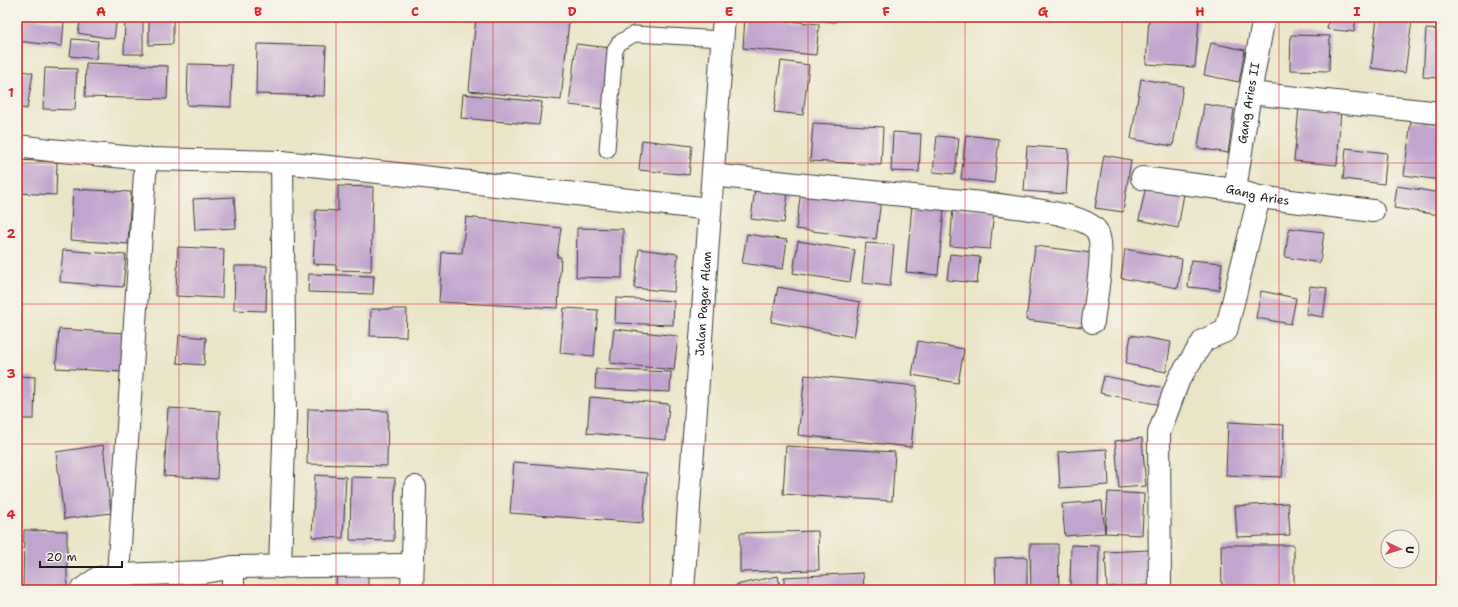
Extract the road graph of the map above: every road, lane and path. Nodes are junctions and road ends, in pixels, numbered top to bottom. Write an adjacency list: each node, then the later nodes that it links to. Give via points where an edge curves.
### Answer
1 (724, 17): 3 (street, Jalan Pagar Alam)
2 (1264, 17): 4 (street, Gang Aries II)
3 (722, 39): 7 (lane, via 634,34 619,43 615,50); 10 (street, Jalan Pagar Alam)
4 (1250, 93): 5 (street); 12 (street, Gang Aries II)
5 (1441, 113)
6 (17, 146): 8 (street)
7 (607, 150)
8 (146, 159): 9 (street); 21 (street)
9 (282, 162): 14 (street); 19 (street, via 284,413)
10 (712, 175): 14 (street, Jalan Pagar Alam); 16 (street, via 1044,211 1086,222 1095,229 1101,243)
11 (1142, 178): 12 (street, Gang Aries)
12 (1235, 190): 13 (street, Gang Aries)
13 (1259, 197): 15 (street, Gang Aries); 26 (street, via 1226,331 1204,340 1179,379 1159,433)
14 (710, 210): 25 (street, Jalan Pagar Alam)
15 (1373, 211)
16 (1093, 322)
17 (415, 487): 18 (street)
18 (412, 565): 19 (street); 24 (street)
19 (280, 567): 20 (street)
20 (233, 568): 21 (street, via 204,572); 23 (street)
21 (118, 575): 22 (street, via 98,578)
22 (81, 590)
23 (233, 590)
24 (412, 590)
25 (683, 590)
26 (1160, 590)

